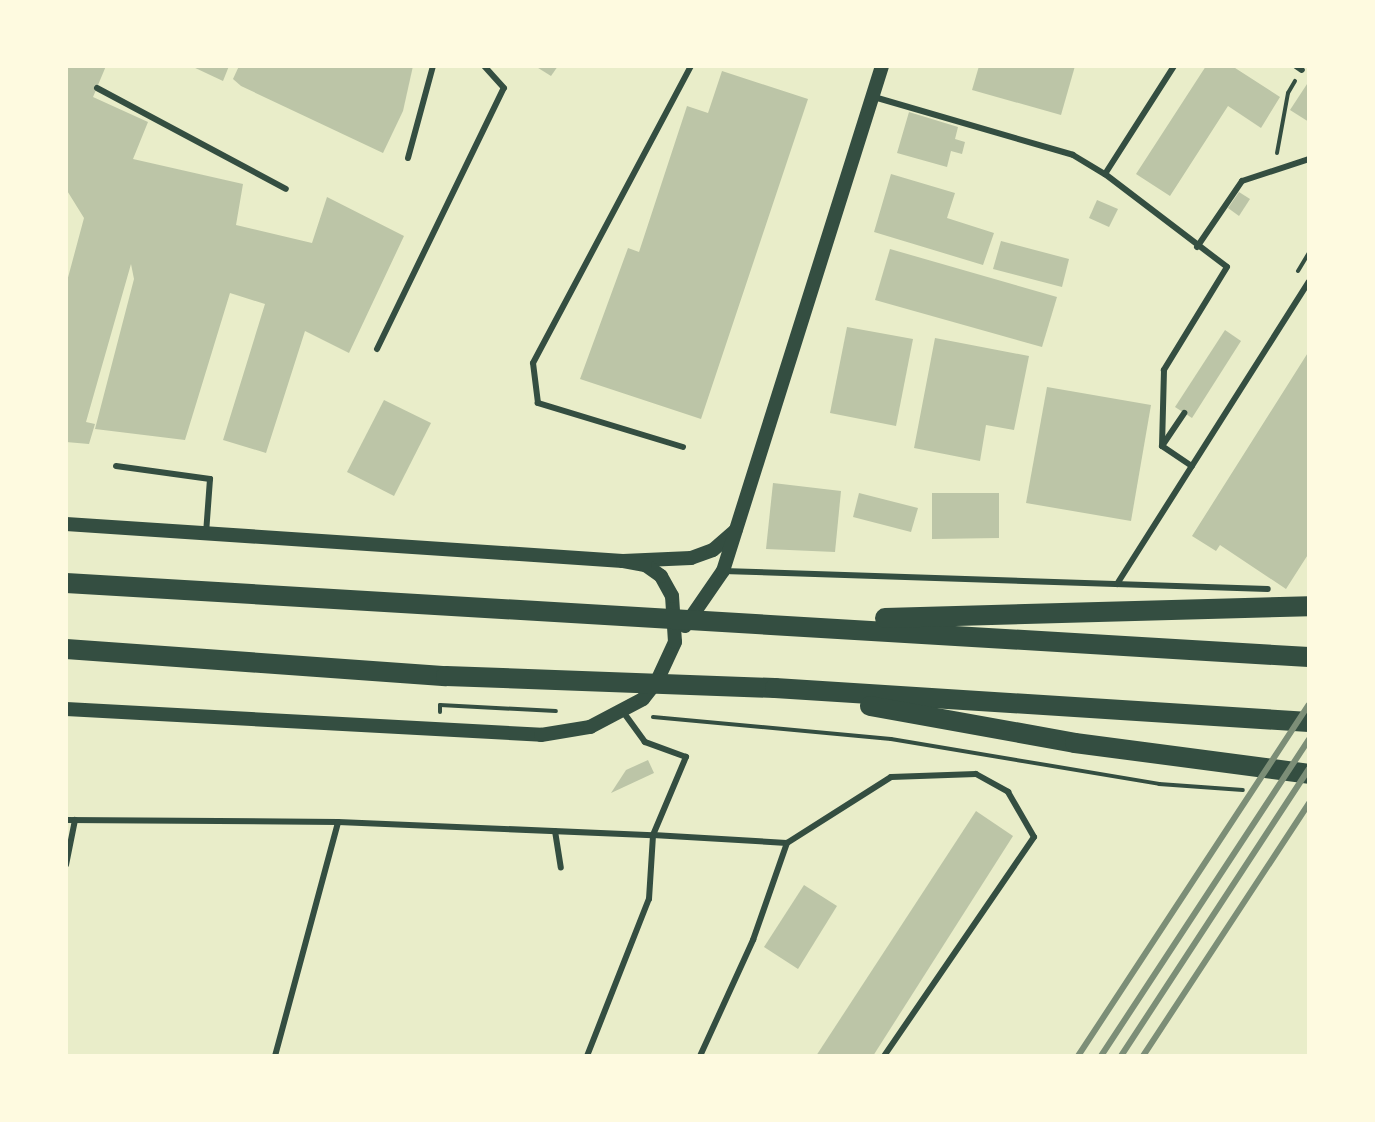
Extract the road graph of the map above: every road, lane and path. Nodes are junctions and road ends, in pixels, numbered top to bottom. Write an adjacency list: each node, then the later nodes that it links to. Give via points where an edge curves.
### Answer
1 (433, 66): 9 (lane)
2 (484, 66): 18 (lane, via 504,88)
3 (691, 66): 21 (lane, via 533,363 538,403)
4 (1174, 66): 12 (lane)
5 (880, 67): 8 (street)
6 (1299, 68): 11 (path, via 1288,93)
7 (97, 88): 13 (lane)
8 (872, 97): 12 (lane, via 1073,155); 25 (street)
9 (408, 158)
10 (1309, 159): 11 (lane)
11 (1274, 171): 14 (lane, via 1242,181)
12 (1105, 174): 14 (lane)
13 (286, 189)
14 (1197, 247): 20 (lane, via 1227,267 1164,370)
15 (1309, 253): 16 (path)
16 (1293, 279)
17 (1309, 282): 23 (lane)
18 (377, 349)
19 (1184, 413): 20 (lane)
20 (1162, 446): 23 (lane)
21 (683, 447)
22 (116, 466): 26 (lane, via 210,479)
23 (1192, 466): 30 (lane)
24 (66, 524): 26 (street)
25 (736, 530): 27 (street, via 713,550 691,558); 28 (street)
26 (206, 533): 27 (street)
27 (623, 561): 34 (street, via 645,565 661,576 676,615)
28 (723, 571): 30 (lane); 34 (street)
29 (66, 583): 33 (main road)
30 (1117, 584): 31 (lane)
31 (1268, 589)
32 (1309, 606): 33 (main road)
33 (769, 622): 36 (main road)
34 (675, 642): 41 (street, via 657,681)
35 (66, 649): 37 (main road, via 446,676)
36 (1309, 657)
37 (775, 688): 43 (main road); 44 (main road, via 1075,743)
38 (440, 705): 40 (path)
39 (66, 709): 41 (street, via 541,735 590,727)
40 (563, 712)
41 (624, 713): 50 (lane, via 645,742 686,757)
42 (640, 716): 45 (path, via 891,739 1159,784)
43 (1309, 722)
44 (1309, 774)
45 (1249, 790)
46 (66, 820): 47 (lane)
47 (75, 820): 48 (lane); 52 (lane)
48 (338, 822): 49 (lane); 54 (lane)
49 (555, 831): 50 (lane); 53 (lane)
50 (653, 835): 51 (lane); 55 (lane, via 649,899)
51 (787, 843): 56 (lane, via 753,940); 57 (lane, via 891,777 976,774 1008,792 1034,837)
52 (66, 865)
53 (561, 868)
54 (275, 1056)
55 (587, 1056)
56 (700, 1056)
57 (884, 1056)

